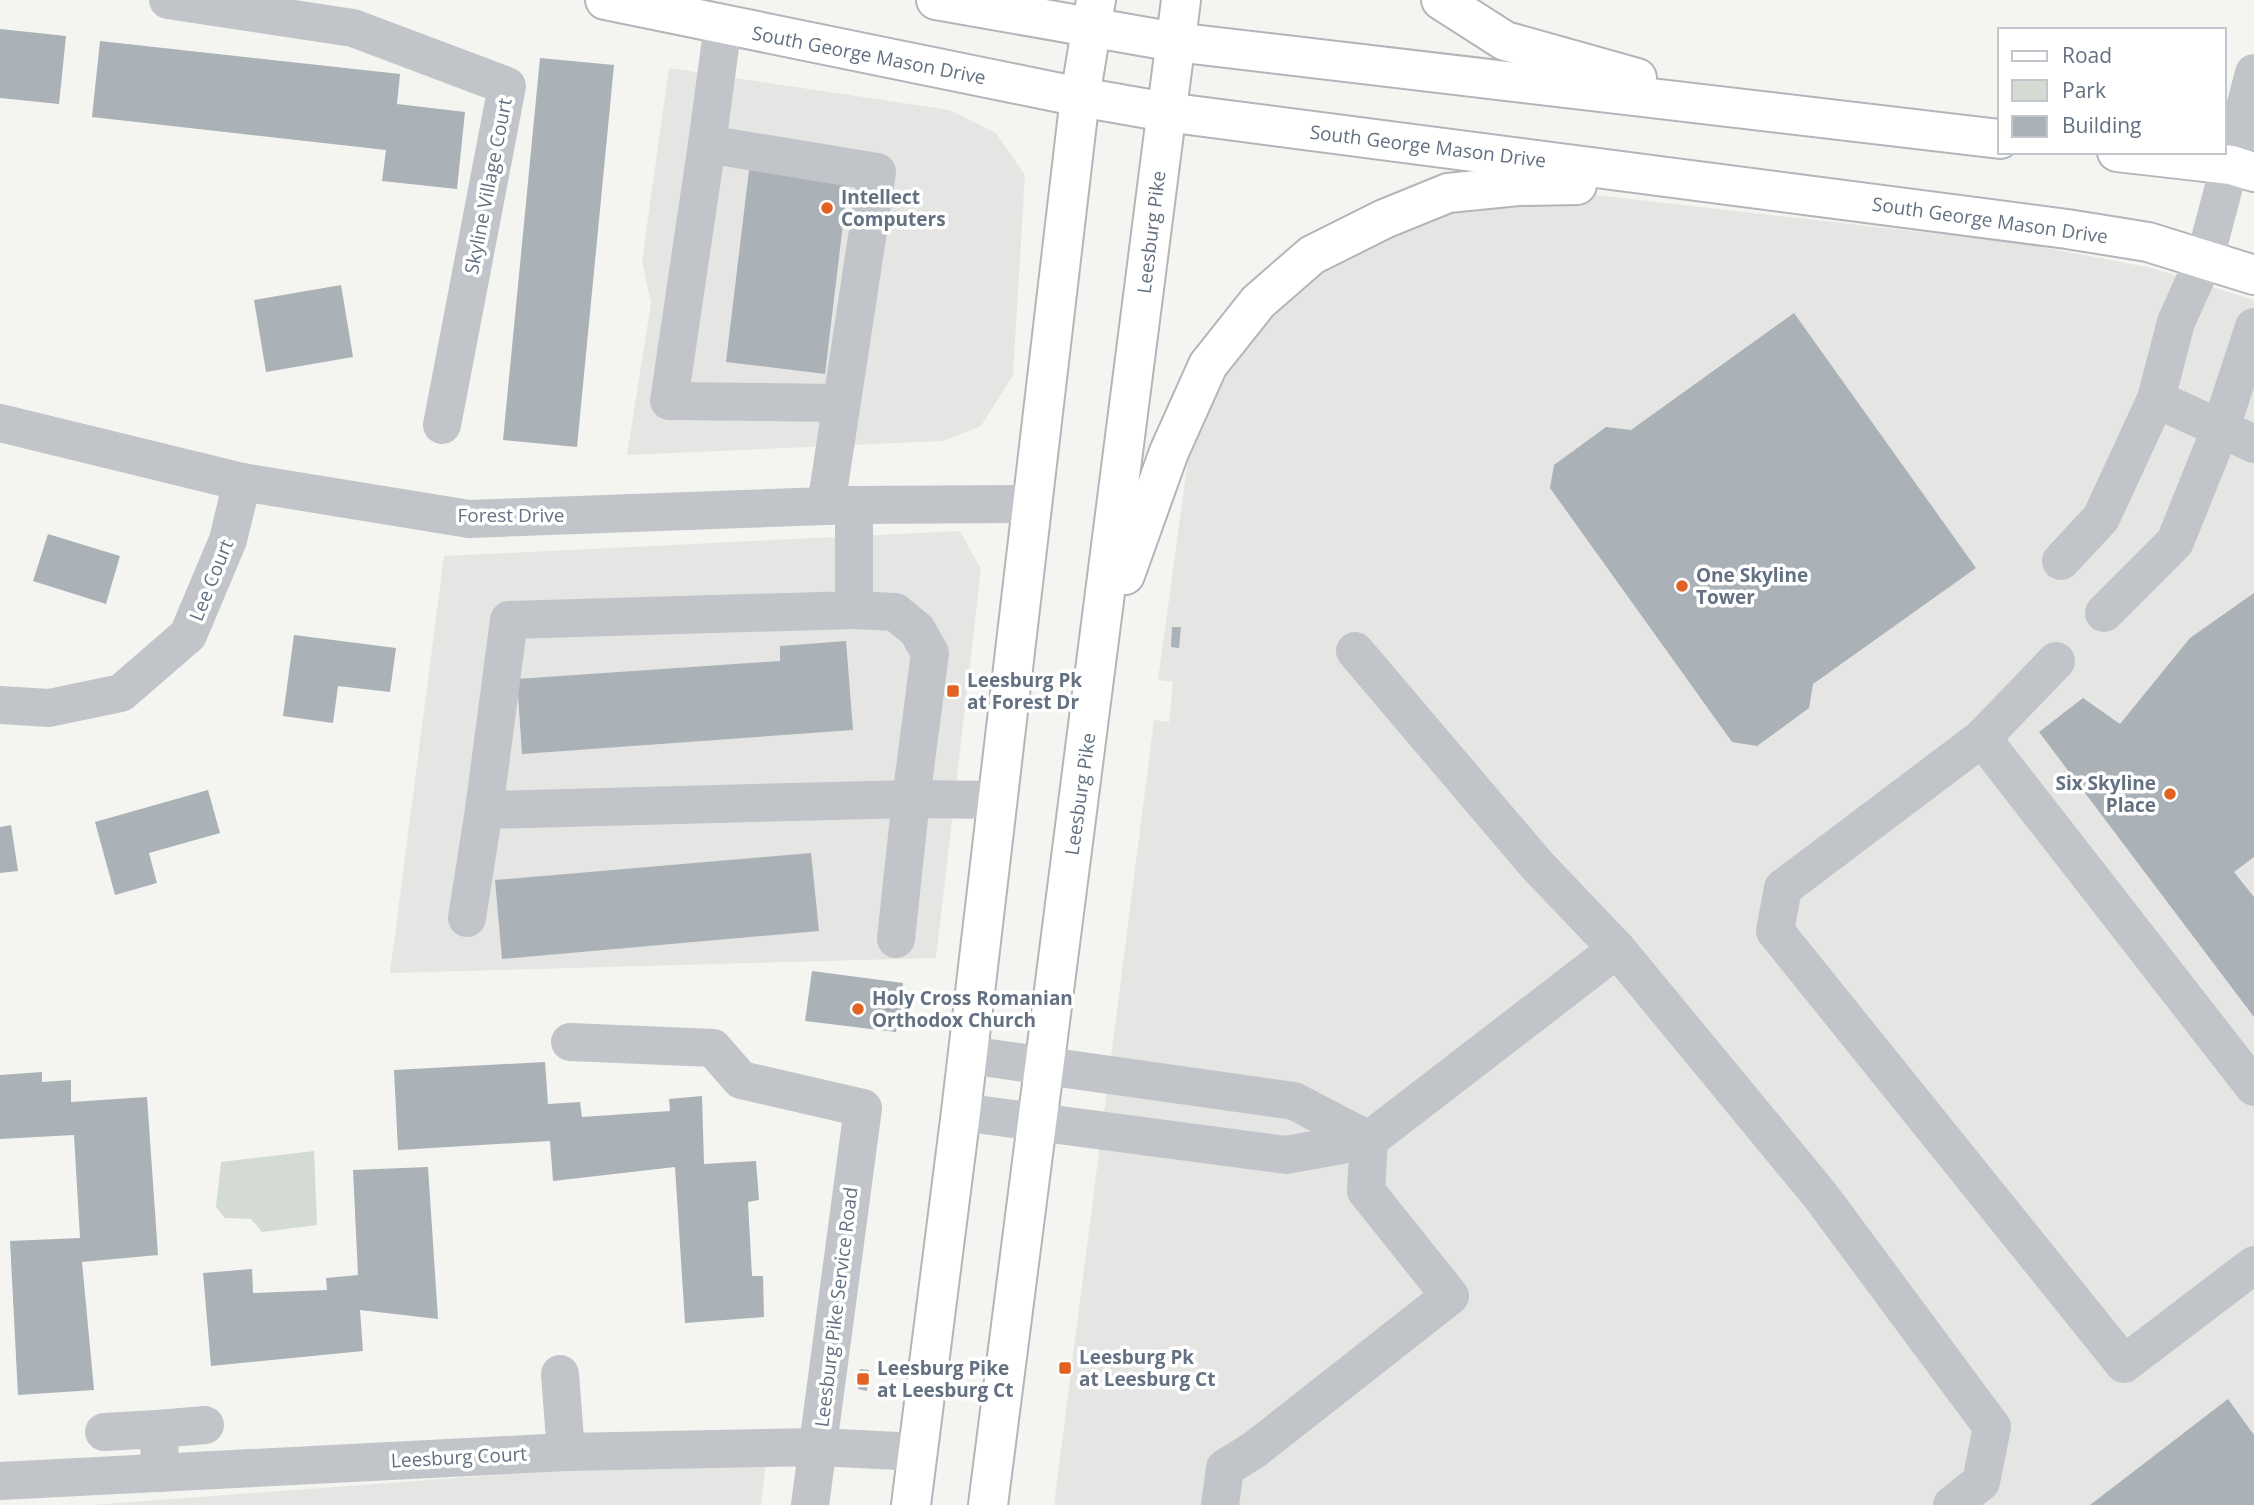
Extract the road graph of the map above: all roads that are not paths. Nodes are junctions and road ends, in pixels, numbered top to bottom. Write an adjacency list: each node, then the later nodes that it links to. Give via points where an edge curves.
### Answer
1 (168, 0): 24 (street, Skyline Village Court, via 353,28 507,86)
2 (605, 0): 7 (main road, South George Mason Drive)
3 (936, 0): 6 (main road)
4 (1181, 0): 8 (main road, Leesburg Pike)
5 (1441, 0): 12 (main road, via 1505,41 1676,89)
6 (1093, 14): 8 (main road); 10 (main road)
7 (723, 25): 10 (main road, South George Mason Drive); 14 (street)
8 (1175, 42): 11 (main road, Leesburg Pike); 12 (main road)
9 (2254, 74): 16 (street)
10 (1080, 97): 11 (main road, South George Mason Drive); 28 (main road)
11 (1166, 112): 17 (main road, South George Mason Drive); 35 (main road, Leesburg Pike)
12 (1852, 123): 13 (main road)
13 (1998, 139)
14 (707, 144): 22 (street, via 877,172); 22 (street, via 669,401)
15 (2133, 154): 16 (main road)
16 (2242, 168): 18 (street)
17 (1692, 180): 18 (main road, South George Mason Drive, via 2067,229 2148,242); 35 (main road, via 1448,193 1312,255 1258,302 1208,365 1169,452 1129,562)
18 (2205, 258): 19 (main road, South George Mason Drive); 21 (street, via 2176,322)
19 (2254, 275)
20 (2254, 327): 25 (street)
21 (2156, 399): 25 (street); 30 (street, via 2101,518)
22 (841, 403): 29 (street)
23 (0, 423): 27 (street, Forest Drive)
24 (442, 425)
25 (2220, 430): 26 (street); 32 (street, via 2175,542)
26 (2254, 444)
27 (242, 482): 29 (street, Forest Drive, via 469,519); 36 (street, Lee Court, via 228,540 188,635 121,693 49,708)
28 (1031, 504): 29 (street, Forest Drive); 39 (main road)
29 (840, 505): 31 (street)
30 (2061, 561)
31 (854, 610): 38 (street, via 895,612 917,630 930,653); 40 (street, via 509,620)
32 (2104, 613)
33 (1355, 652): 43 (street, via 1536,864)
34 (2056, 662): 37 (street)
35 (1095, 685): 46 (main road, Leesburg Pike)
36 (0, 705)
37 (1982, 738): 47 (street); 51 (street, via 1783,888 1774,932 2124,1364)
38 (911, 799): 39 (street); 40 (street); 42 (street)
39 (998, 800): 45 (main road)
40 (484, 810): 41 (street)
41 (467, 918)
42 (896, 939)
43 (1618, 949): 50 (street); 65 (street, via 1820,1195 1992,1427 1981,1482)
44 (570, 1042): 56 (street, Leesburg Pike Service Road, via 713,1048 741,1080 863,1108)
45 (968, 1055): 46 (street); 48 (main road)
46 (1044, 1066): 49 (main road, Leesburg Pike); 50 (street, via 1294,1101)
47 (2254, 1087)
48 (961, 1112): 49 (street); 58 (main road)
49 (1036, 1121): 50 (street, via 1286,1155); 63 (main road, Leesburg Pike)
50 (1369, 1140): 64 (street, via 1366,1191 1450,1296 1255,1451 1225,1468)
51 (2254, 1265)
52 (560, 1374): 57 (street)
53 (205, 1425): 54 (street)
54 (158, 1429): 55 (street); 59 (street)
55 (104, 1432)
56 (818, 1447): 57 (street, Leesburg Court); 58 (street, Leesburg Court); 61 (street, Leesburg Pike Service Road)
57 (566, 1452): 59 (street, Leesburg Court)
58 (918, 1452): 62 (main road)
59 (161, 1473): 60 (street, Leesburg Court)
60 (0, 1481)
61 (810, 1505)
62 (911, 1505)
63 (988, 1505)
64 (1220, 1505)
65 (1952, 1505)

